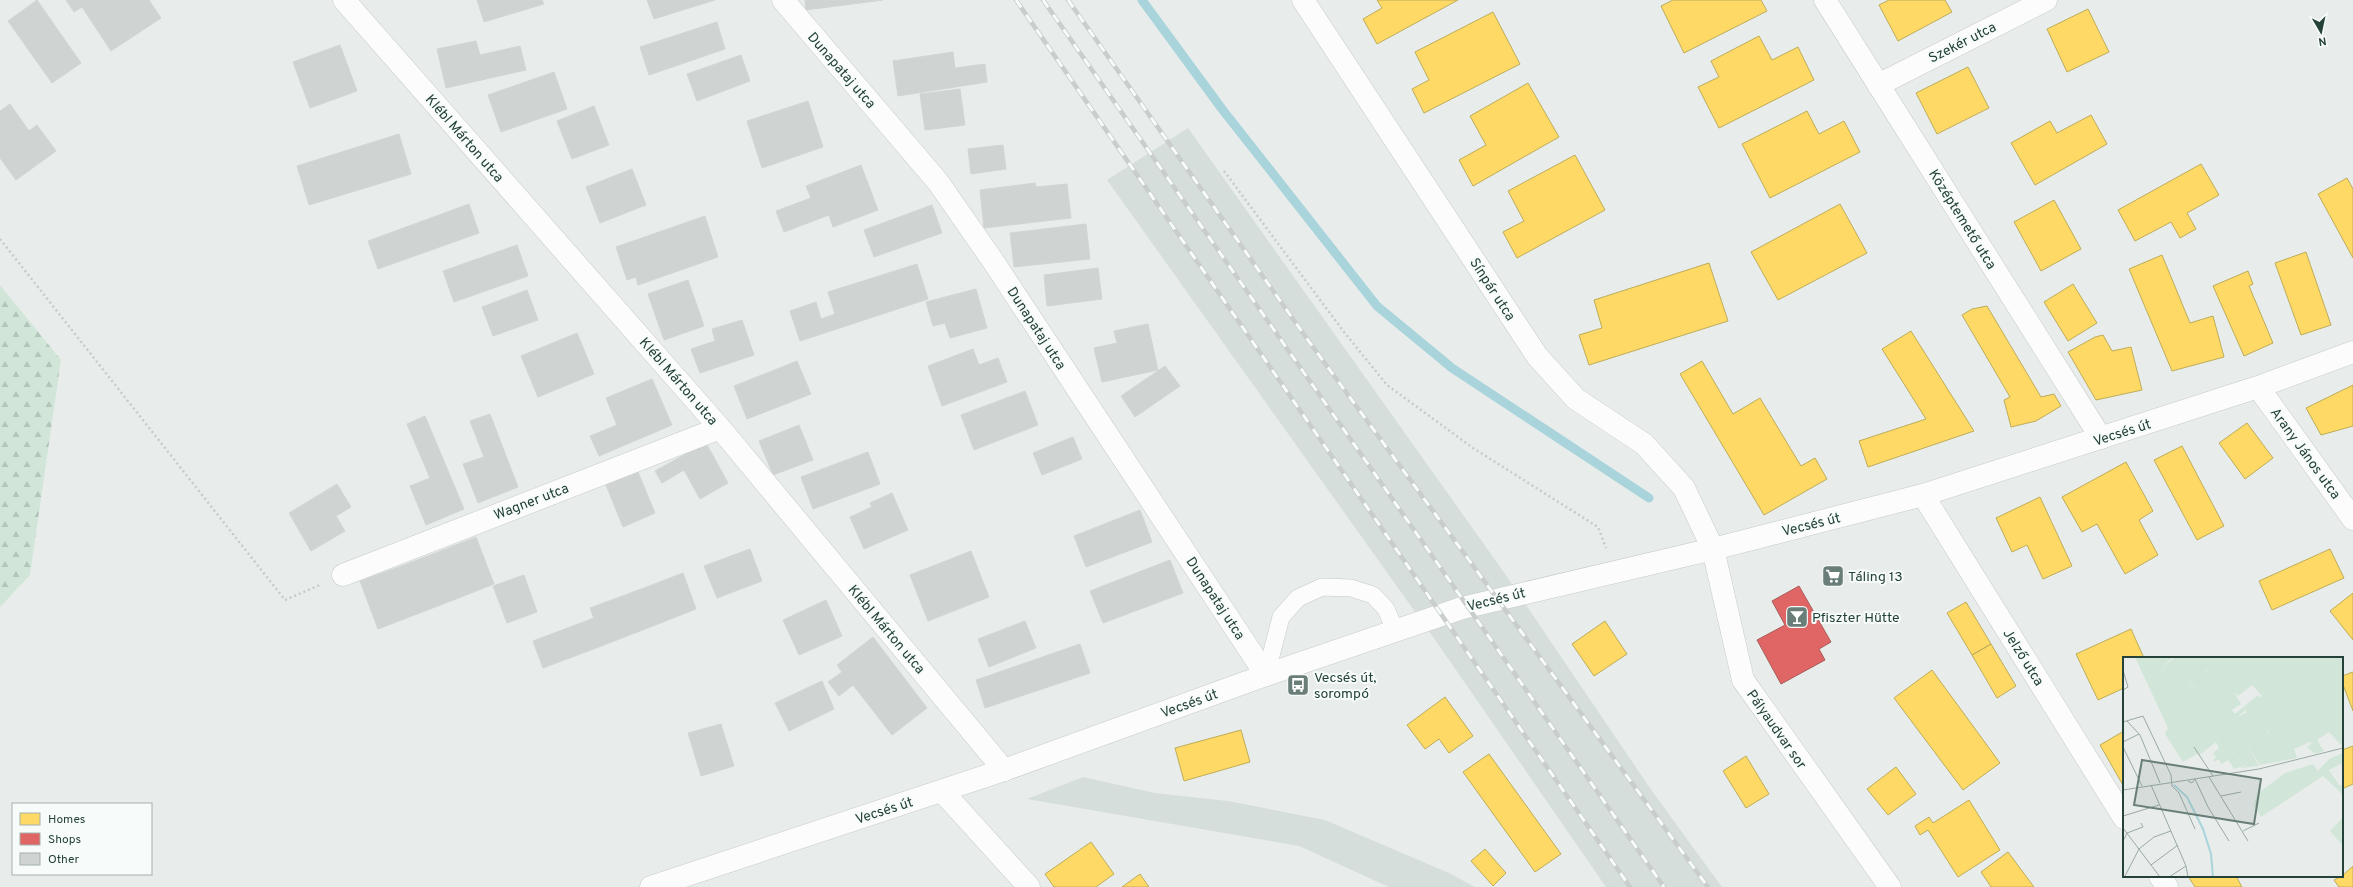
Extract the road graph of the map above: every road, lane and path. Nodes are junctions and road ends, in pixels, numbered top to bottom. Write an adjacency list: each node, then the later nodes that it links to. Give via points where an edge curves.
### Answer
1 (344, 0): 11 (street, Klébl Márton utca)
2 (783, 0): 19 (street, Dunapataj utca, via 938,182)
3 (1303, 0): 15 (street, Sínpár utca, via 1537,356 1576,399 1644,444 1684,488)
4 (1825, 0): 6 (street, Középtemető utca)
5 (2046, 0): 6 (street, Szekér utca)
6 (1878, 85): 12 (street, Középtemető utca)
7 (1224, 171): 16 (path, via 1344,332 1387,385 1473,448 1598,527)
8 (0, 239): 17 (path, via 286,600)
9 (2353, 352): 10 (street, Vecsés út)
10 (2258, 387): 12 (street, Vecsés út); 14 (street, Arany János utca)
11 (720, 428): 17 (street, Wagner utca); 20 (street, Klébl Márton utca)
12 (2101, 438): 13 (street, Vecsés út)
13 (1923, 495): 15 (street, Vecsés út); 22 (street, Jelző utca)
14 (2353, 519)
15 (1712, 549): 16 (street, Vecsés út); 26 (street, Pályaudvar sor, via 1743,680)
16 (1614, 571): 18 (street, Vecsés út, via 1462,608)
17 (343, 575)
18 (1396, 632): 19 (street, Vecsés út); 19 (lane, via 1386,609 1373,595 1351,588 1322,587 1298,598 1281,616)
19 (1266, 675): 20 (street, Vecsés út)
20 (1004, 770): 21 (street, Vecsés út)
21 (942, 791): 24 (street, Vecsés út); 25 (street)
22 (2123, 816)
23 (2161, 877): 27 (street)
24 (651, 887)
25 (1029, 887)
26 (1890, 887)
27 (2167, 887)

